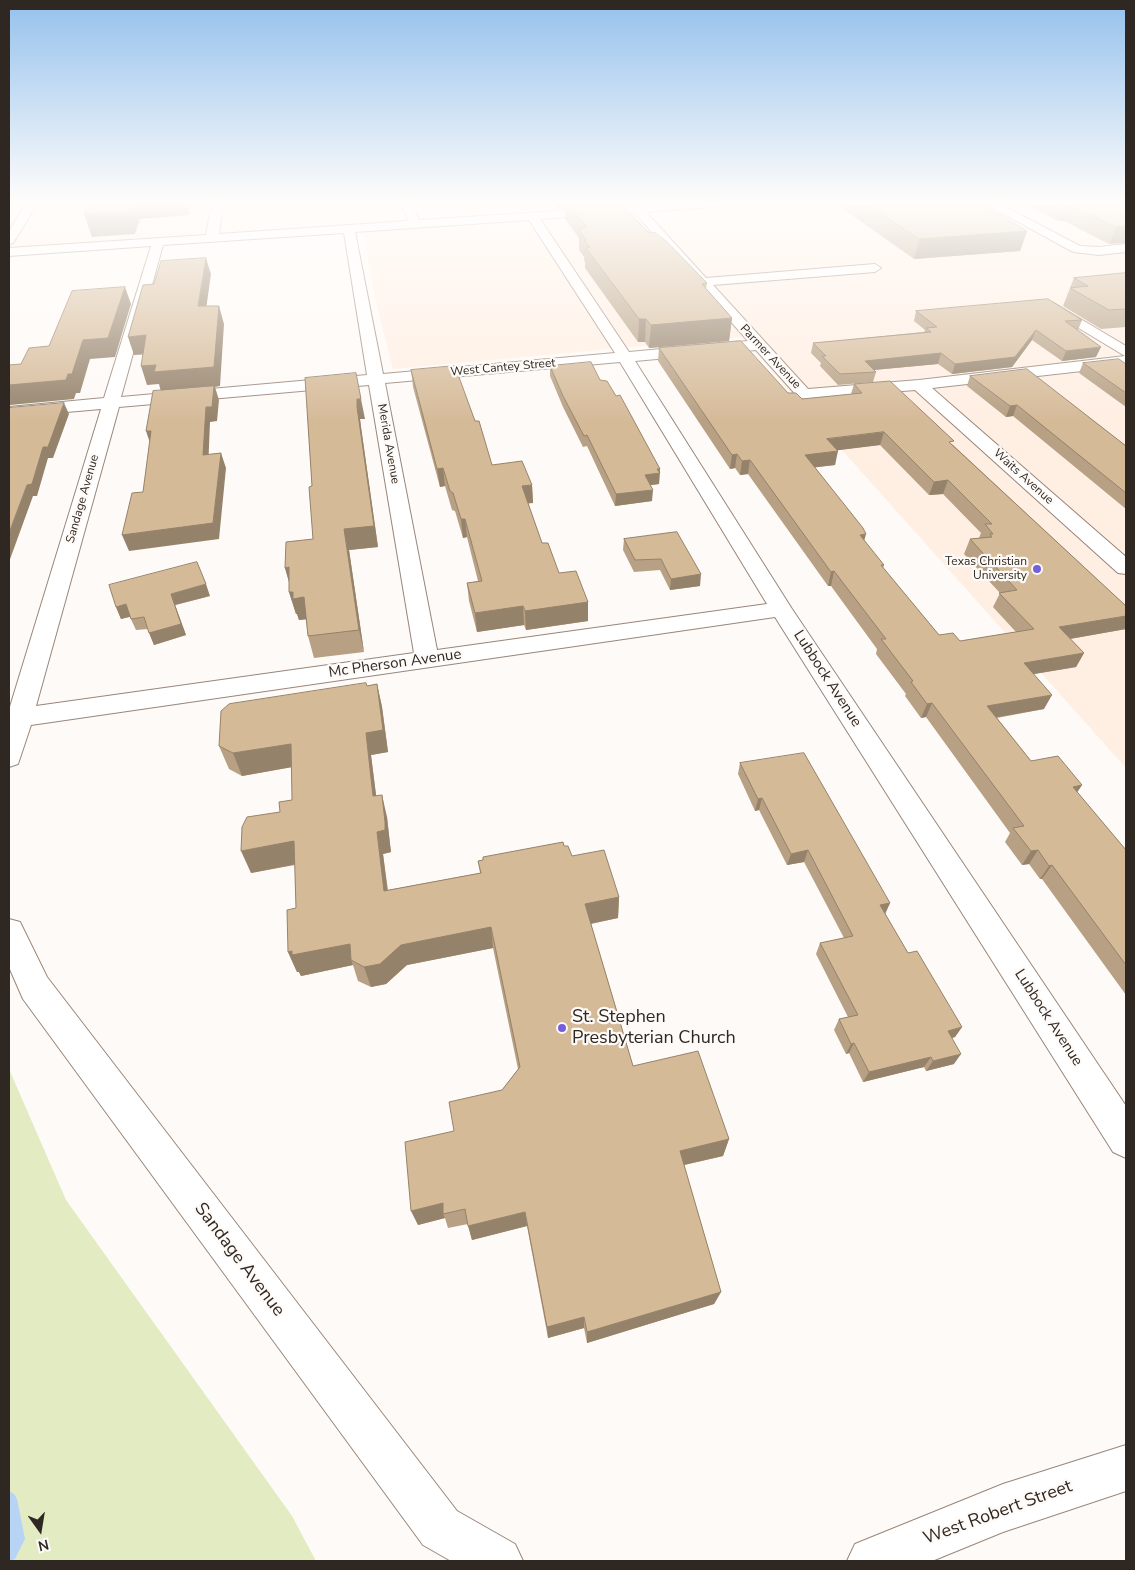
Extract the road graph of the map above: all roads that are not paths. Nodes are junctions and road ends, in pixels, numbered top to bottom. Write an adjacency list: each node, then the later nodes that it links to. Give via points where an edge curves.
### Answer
1 (148, 276): 14 (street, Sandage Avenue)
2 (358, 276): 12 (street, Merida Avenue)
3 (572, 276): 10 (street, Lubbock Avenue)
4 (697, 276): 6 (street, Parmer Avenue)
5 (773, 276): 6 (street)
6 (702, 282): 8 (street, Parmer Avenue)
7 (1052, 306): 9 (street)
8 (758, 344): 10 (street, West Cantey Street); 13 (street, Parmer Avenue, via 804,394)
9 (1126, 352)
10 (625, 357): 12 (street, West Cantey Street); 17 (street, Lubbock Avenue)
11 (1126, 362): 13 (street)
12 (376, 379): 14 (street, West Cantey Street); 18 (street, Merida Avenue)
13 (919, 385): 16 (street, Waits Avenue)
14 (112, 403): 15 (street, West Cantey Street); 19 (street, Sandage Avenue)
15 (9, 412)
16 (1126, 568)
17 (781, 609): 18 (street, Mc Pherson Avenue); 22 (street, Lubbock Avenue)
18 (427, 660): 19 (street, Mc Pherson Avenue)
19 (14, 719): 20 (street, Sandage Avenue)
20 (9, 757)
21 (9, 932): 24 (street, Sandage Avenue, via 35,988 440,1528)
22 (1126, 1139)
23 (1126, 1468): 25 (street, West Robert Street, via 1003,1508)
24 (498, 1561)
25 (872, 1561)

